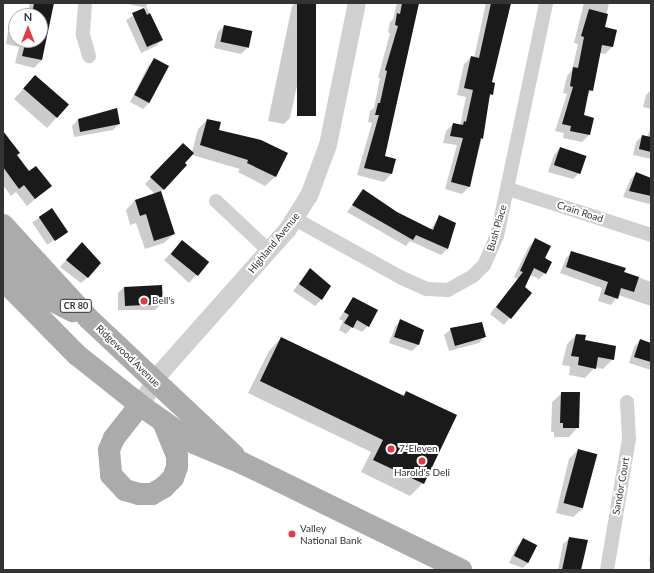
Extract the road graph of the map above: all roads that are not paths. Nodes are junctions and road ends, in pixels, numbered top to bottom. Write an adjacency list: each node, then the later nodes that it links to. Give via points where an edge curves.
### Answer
1 (85, 3): 4 (street, via 83,35)
2 (357, 3): 7 (street, Highland Avenue, via 324,159 309,196)
3 (546, 3): 5 (street, Bush Place)
4 (89, 56)
5 (508, 189): 7 (street, Bush Place, via 492,251 484,265 473,276 448,290 427,289 402,278); 9 (street, Crain Road)
6 (216, 201): 10 (street)
7 (295, 219): 10 (street, Highland Avenue)
8 (3, 225): 13 (main road, Ridgewood Avenue / CR 80)
9 (651, 235)
10 (269, 251): 14 (street, Highland Avenue)
11 (3, 253): 13 (main road, via 39,294)
12 (3, 280): 16 (main road, Ridgewood Avenue / CR 80, via 77,355)
13 (89, 319): 14 (main road, Ridgewood Avenue / CR 80)
14 (155, 382): 16 (street, Highland Avenue); 18 (main road, Ridgewood Avenue / CR 80)
15 (628, 402): 20 (street, Sandor Court, via 629,439)
16 (140, 405): 17 (main road, Ridgewood Avenue / CR 80); 17 (main road, via 114,438 109,450 111,475 125,490 152,494 173,478 177,467 176,456)
17 (163, 421): 18 (main road, Ridgewood Avenue / CR 80, via 194,443)
18 (242, 463): 19 (main road, Ridgewood Avenue / CR 80)
19 (462, 570)
20 (607, 570)

